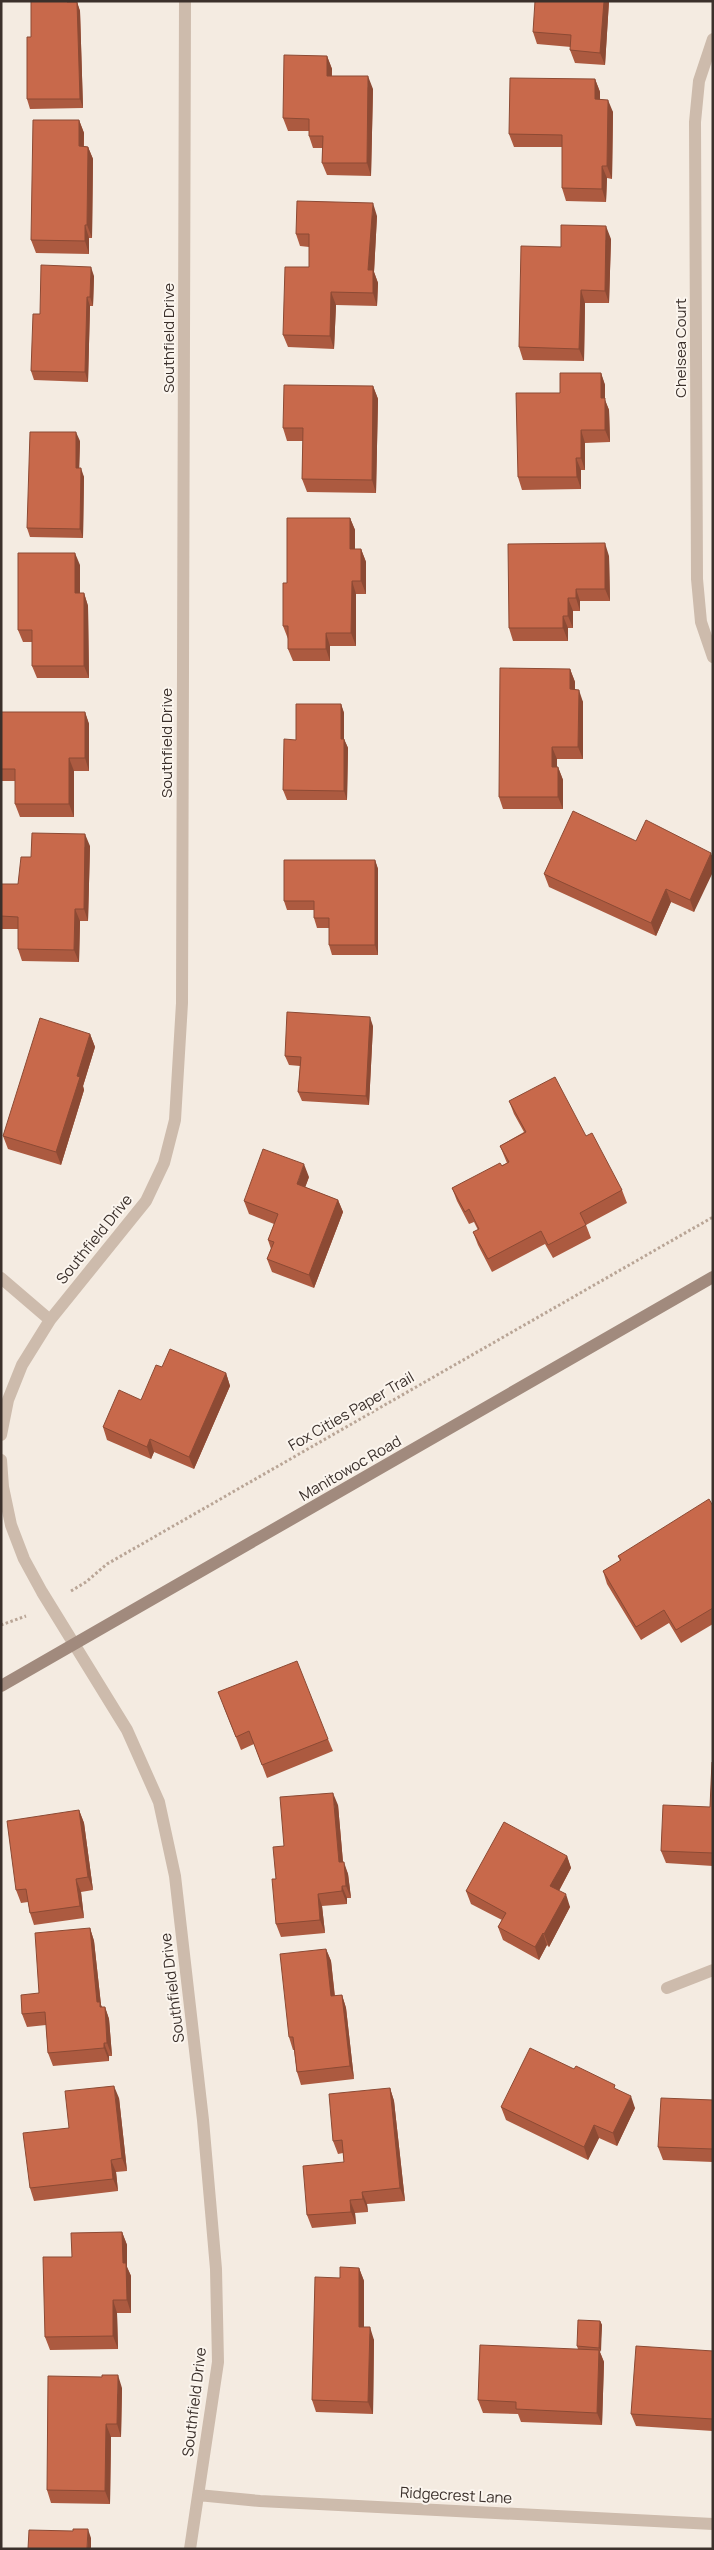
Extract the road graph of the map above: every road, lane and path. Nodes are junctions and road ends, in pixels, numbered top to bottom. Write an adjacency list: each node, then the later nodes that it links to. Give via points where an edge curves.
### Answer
1 (185, 1): 7 (street, Southfield Drive, via 182,1004 175,1120 164,1163 146,1201)
2 (713, 39): 3 (street, Chelsea Court, via 699,81 695,122 698,579 700,622)
3 (713, 657)
4 (713, 1217): 10 (path, Fox Cities Paper Trail, via 107,1564 86,1582)
5 (713, 1277): 12 (street, Manitowoc Road)
6 (1, 1278): 7 (street)
7 (50, 1320): 8 (street, Southfield Drive, via 22,1365 8,1400)
8 (1, 1435)
9 (1, 1460): 10 (street, Southfield Drive, via 11,1525 24,1559)
10 (49, 1603): 11 (path, Fox Cities Paper Trail, via 21,1619); 12 (street, Southfield Drive)
11 (1, 1625)
12 (75, 1642): 13 (street, Manitowoc Road); 16 (street, Southfield Drive, via 127,1730 159,1802 175,1876 202,2110 216,2269 218,2362)
13 (1, 1686)
14 (713, 1970): 15 (street)
15 (667, 1988)
16 (198, 2495): 17 (street, Ridgecrest Lane, via 260,2501); 18 (street, Southfield Drive)
17 (713, 2524)
18 (190, 2549)

